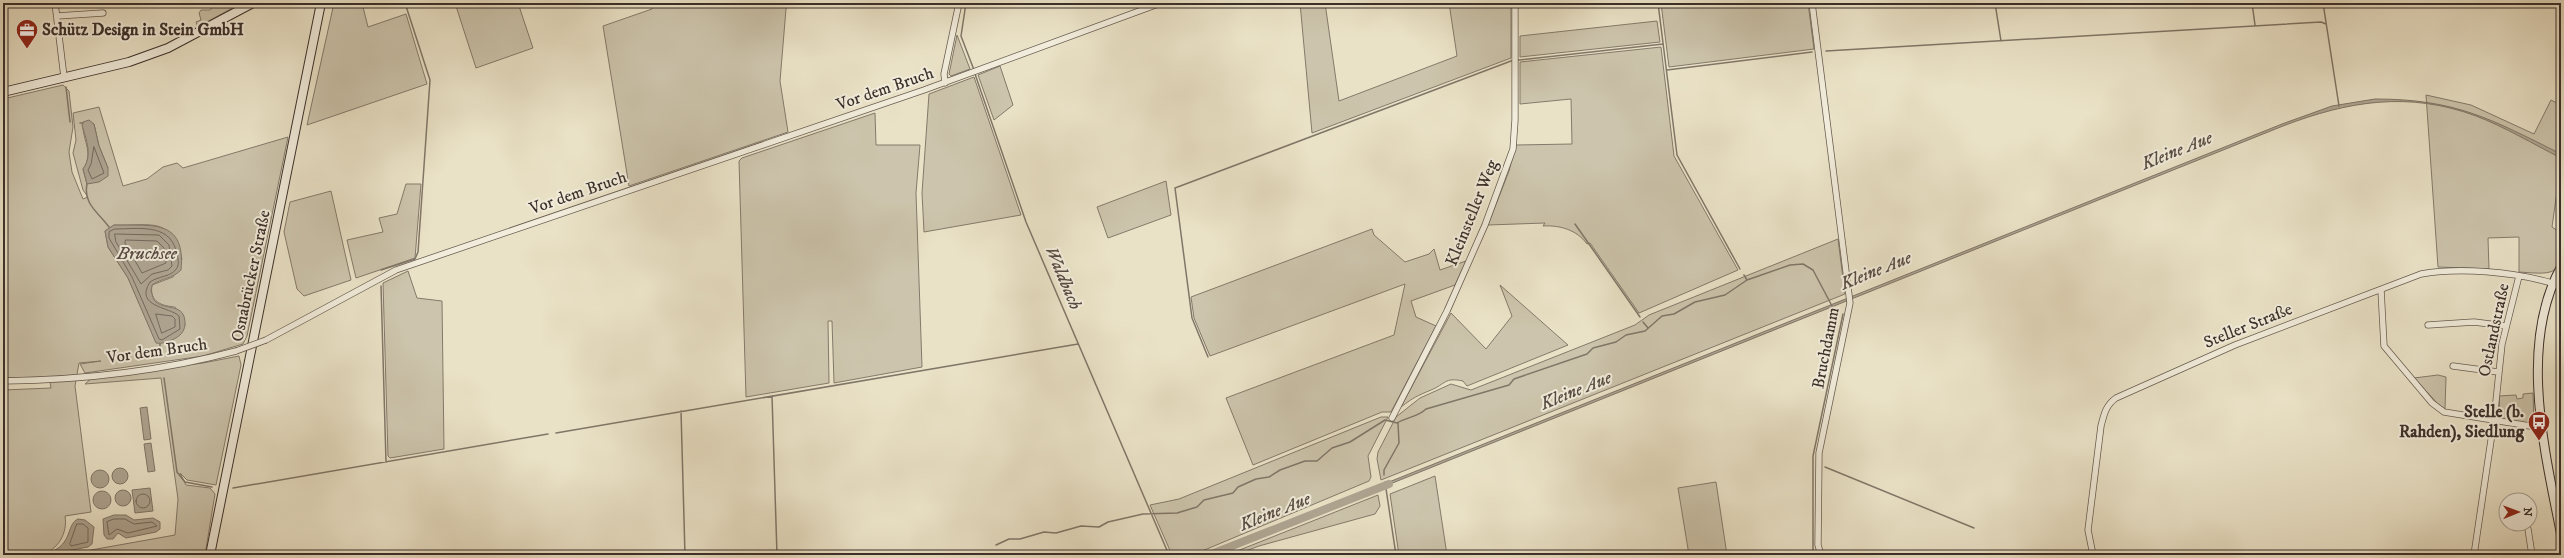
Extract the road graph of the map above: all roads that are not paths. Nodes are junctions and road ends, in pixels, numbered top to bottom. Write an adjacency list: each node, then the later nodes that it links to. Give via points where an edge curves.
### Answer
1 (55, 3): 11 (street)
2 (253, 3): 12 (main road, via 168,48 129,62)
3 (321, 3): 10 (main road, Osnabrücker Straße)
4 (325, 3): 10 (main road)
5 (959, 3): 13 (street, via 944,74)
6 (1161, 3): 13 (street, Vor dem Bruch)
7 (1515, 3): 24 (street, Kleinsteller Weg, via 1513,149 1447,311)
8 (1812, 3): 30 (street, Bruchdamm, via 1850,303 1818,467 1818,545)
9 (103, 13): 11 (street)
10 (320, 13): 29 (main road, Osnabrücker Straße)
11 (57, 16): 12 (street)
12 (64, 77): 14 (main road)
13 (945, 83): 23 (street, Vor dem Bruch, bridge, via 396,270 266,340 236,352 165,366 60,378)
14 (3, 92)
15 (2561, 267): 17 (main road)
16 (2520, 276): 17 (street, Steller Straße); 18 (street, Steller Straße, via 2443,271 2421,274); 20 (street, Ostlandstraße)
17 (2552, 283): 28 (main road, via 2541,322 2538,399 2544,451)
18 (2381, 290): 25 (street, via 2384,346 2388,355 2411,376 2432,403 2444,412); 31 (street, Steller Straße, via 2235,345 2109,403 2101,426 2088,530)
19 (2428, 325): 20 (street, via 2474,322)
20 (2506, 326): 22 (street, Ostlandstraße)
21 (2453, 366): 22 (street)
22 (2498, 372): 25 (street, Ostlandstraße)
23 (3, 381)
24 (1392, 418)
25 (2494, 420): 26 (street); 32 (street, Ostlandstraße)
26 (2530, 426)
27 (2528, 532): 33 (street)
28 (2561, 534)
29 (210, 555)
30 (1821, 555)
31 (2093, 555)
32 (2474, 555)
33 (2532, 555)

